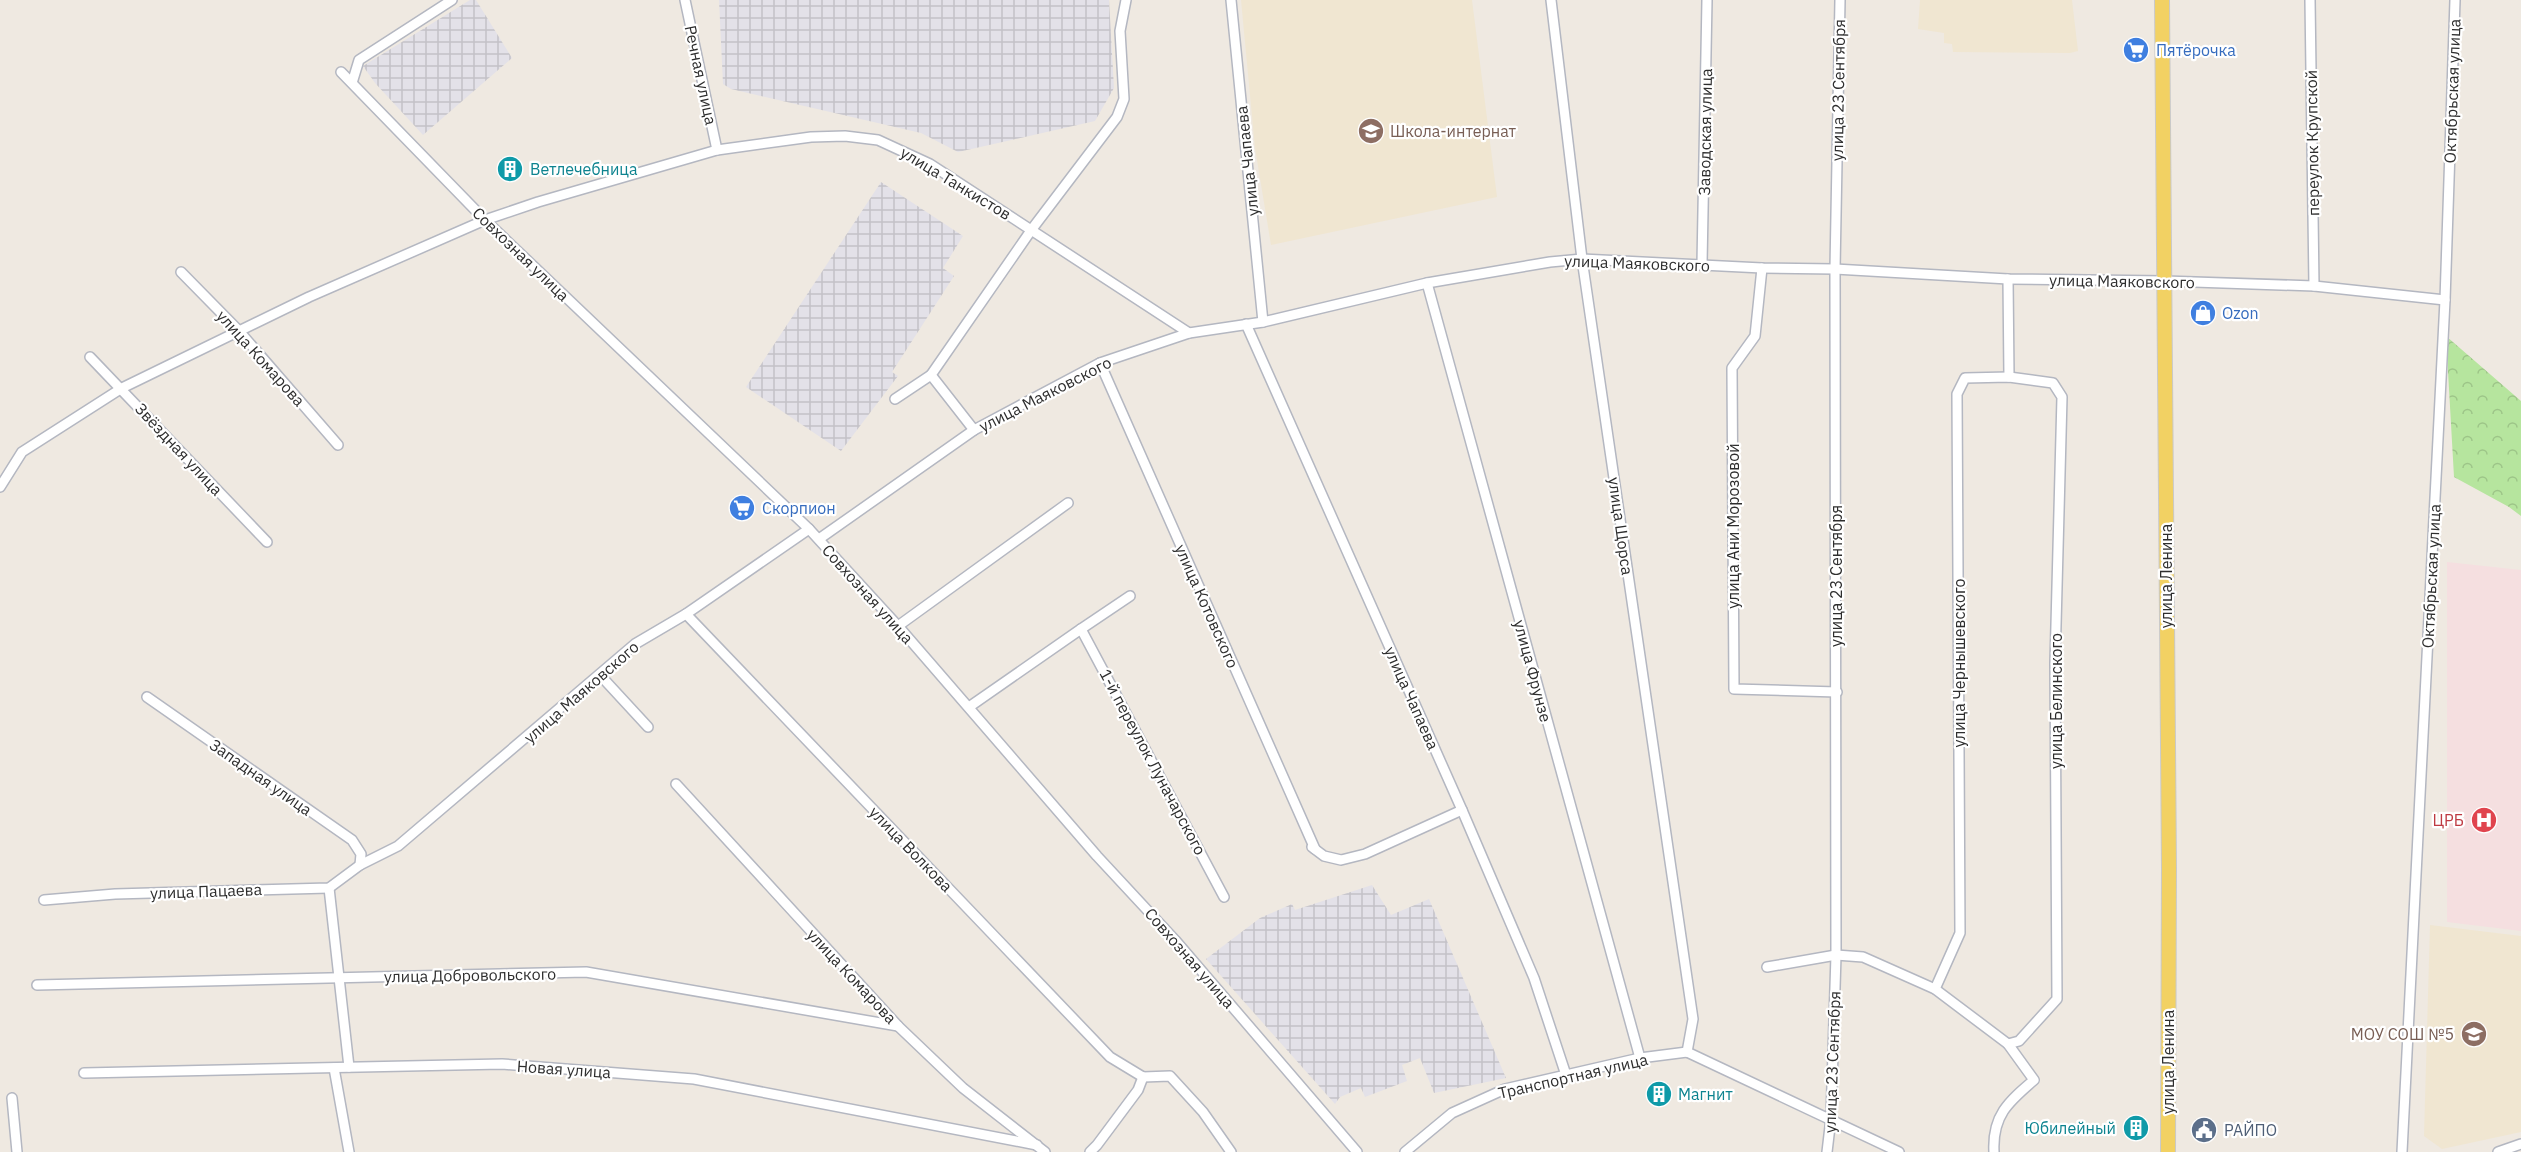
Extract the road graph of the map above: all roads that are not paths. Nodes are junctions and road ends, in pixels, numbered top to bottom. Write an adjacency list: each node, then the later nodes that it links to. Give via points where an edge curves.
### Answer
1 (452, 0): 12 (street, via 359,60)
2 (685, 0): 13 (street, Речная улица)
3 (1126, 0): 15 (street, via 1120,31 1124,99 1117,117)
4 (1231, 0): 26 (street, улица Чапаева)
5 (1551, 0): 16 (street, улица Щорса)
6 (1707, 0): 17 (street, Заводская улица)
7 (1840, 0): 19 (street, улица 23 Сентября)
8 (2162, 0): 22 (main road, улица Ленина)
9 (2310, 0): 24 (street, переулок Крупской)
10 (2455, 0): 25 (street, Октябрьская улица)
11 (341, 72): 12 (street, Совхозная улица)
12 (352, 83): 14 (street, Совхозная улица)
13 (717, 150): 14 (street, улица Танкистов); 15 (street, улица Танкистов, via 811,137 878,140 930,164)
14 (485, 220): 28 (street, улица Танкистов); 40 (street, Совхозная улица)
15 (1032, 229): 29 (street, улица Танкистов); 32 (street)
16 (1582, 259): 17 (street, улица Маяковского); 23 (street, улица Маяковского); 65 (street, улица Щорса, via 1693,1019)
17 (1702, 264): 18 (street, улица Маяковского)
18 (1762, 268): 19 (street, улица Маяковского); 48 (street, улица Ани Морозовой, via 1755,336 1732,368 1734,689)
19 (1835, 269): 21 (street, улица Маяковского); 48 (street, улица 23 Сентября)
20 (181, 272): 28 (street, улица Комарова)
21 (2008, 279): 22 (street, улица Маяковского); 33 (street)
22 (2165, 280): 24 (street, улица Маяковского); 85 (main road, улица Ленина)
23 (1427, 283): 26 (street, улица Маяковского); 66 (street, улица Фрунзе)
24 (2314, 286): 25 (street, улица Маяковского)
25 (2445, 300): 86 (street, Октябрьская улица)
26 (1263, 322): 27 (street, улица Маяковского)
27 (1246, 324): 29 (street, улица Маяковского); 53 (street, улица Чапаева)
28 (238, 331): 34 (street, улица Танкистов); 37 (street, улица Комарова)
29 (1189, 333): 31 (street, улица Маяковского)
30 (90, 357): 34 (street, Звёздная улица)
31 (1100, 363): 36 (street, улица Маяковского); 53 (street, улица Котовского, via 1313,848 1324,856 1341,860 1365,854)
32 (931, 375): 35 (street); 36 (street)
33 (2009, 377): 62 (street, улица Чернышевского, via 1965,378 1957,394 1960,933); 64 (street, улица Белинского, via 2053,383 2062,397 2055,663 2057,999 2019,1041)
34 (122, 388): 38 (street, улица Танкистов, via 22,452); 42 (street, Звёздная улица)
35 (895, 399)
36 (974, 430): 41 (street, улица Маяковского)
37 (338, 445)
38 (0, 487)
39 (1068, 503): 45 (street)
40 (809, 529): 41 (street, Совхозная улица); 44 (street, улица Маяковского)
41 (819, 539): 45 (street, Совхозная улица)
42 (267, 542)
43 (1130, 596): 46 (street)
44 (686, 614): 47 (street, улица Маяковского, via 635,644); 71 (street, улица Волкова, via 1110,1057)
45 (898, 626): 50 (street, Совхозная улица)
46 (1081, 629): 50 (street); 56 (street, 1-й переулок Луначарского)
47 (600, 675): 51 (street); 54 (street, улица Маяковского, via 398,846)
48 (1837, 692): 58 (street, улица 23 Сентября)
49 (147, 697): 54 (street, Западная улица, via 352,840 361,854)
50 (969, 707): 80 (street, Совхозная улица)
51 (648, 727)
52 (676, 784): 63 (street, улица Комарова)
53 (1462, 810): 70 (street, улица Чапаева, via 1534,978)
54 (360, 865): 55 (street)
55 (330, 888): 57 (street, улица Пацаева, via 115,894); 60 (street)
56 (1224, 897)
57 (44, 900)
58 (1836, 955): 59 (street); 62 (street, via 1863,957); 73 (street, улица 23 Сентября)
59 (1767, 967)
60 (339, 978): 61 (street, улица Добровольского); 63 (street, улица Добровольского, via 586,972); 68 (street)
61 (37, 986)
62 (1935, 989): 64 (street)
63 (898, 1026): 75 (street, улица Комарова, via 963,1088)
64 (2008, 1044): 84 (street, via 2034,1080 2002,1111 1993,1134)
65 (1687, 1052): 66 (street, Транспортная улица); 73 (street)
66 (1640, 1058): 70 (street, Транспортная улица)
67 (334, 1068): 68 (street, Новая улица); 69 (street, Новая улица); 77 (street)
68 (349, 1068): 75 (street, Новая улица, via 502,1064 694,1079)
69 (84, 1073)
70 (1566, 1075): 81 (street, Транспортная улица, via 1505,1089 1452,1113)
71 (1143, 1077): 78 (street, via 1138,1090); 79 (street, via 1170,1076 1203,1112)
72 (12, 1098): 76 (street)
73 (1831, 1118): 82 (street, улица 23 Сентября); 83 (street)
74 (2521, 1144): 87 (street)
75 (1041, 1149)
76 (17, 1152)
77 (349, 1152)
78 (1090, 1152)
79 (1231, 1152)
80 (1357, 1152)
81 (1406, 1152)
82 (1827, 1152)
83 (1899, 1152)
84 (1994, 1152)
85 (2168, 1152)
86 (2402, 1152)
87 (2498, 1152)

